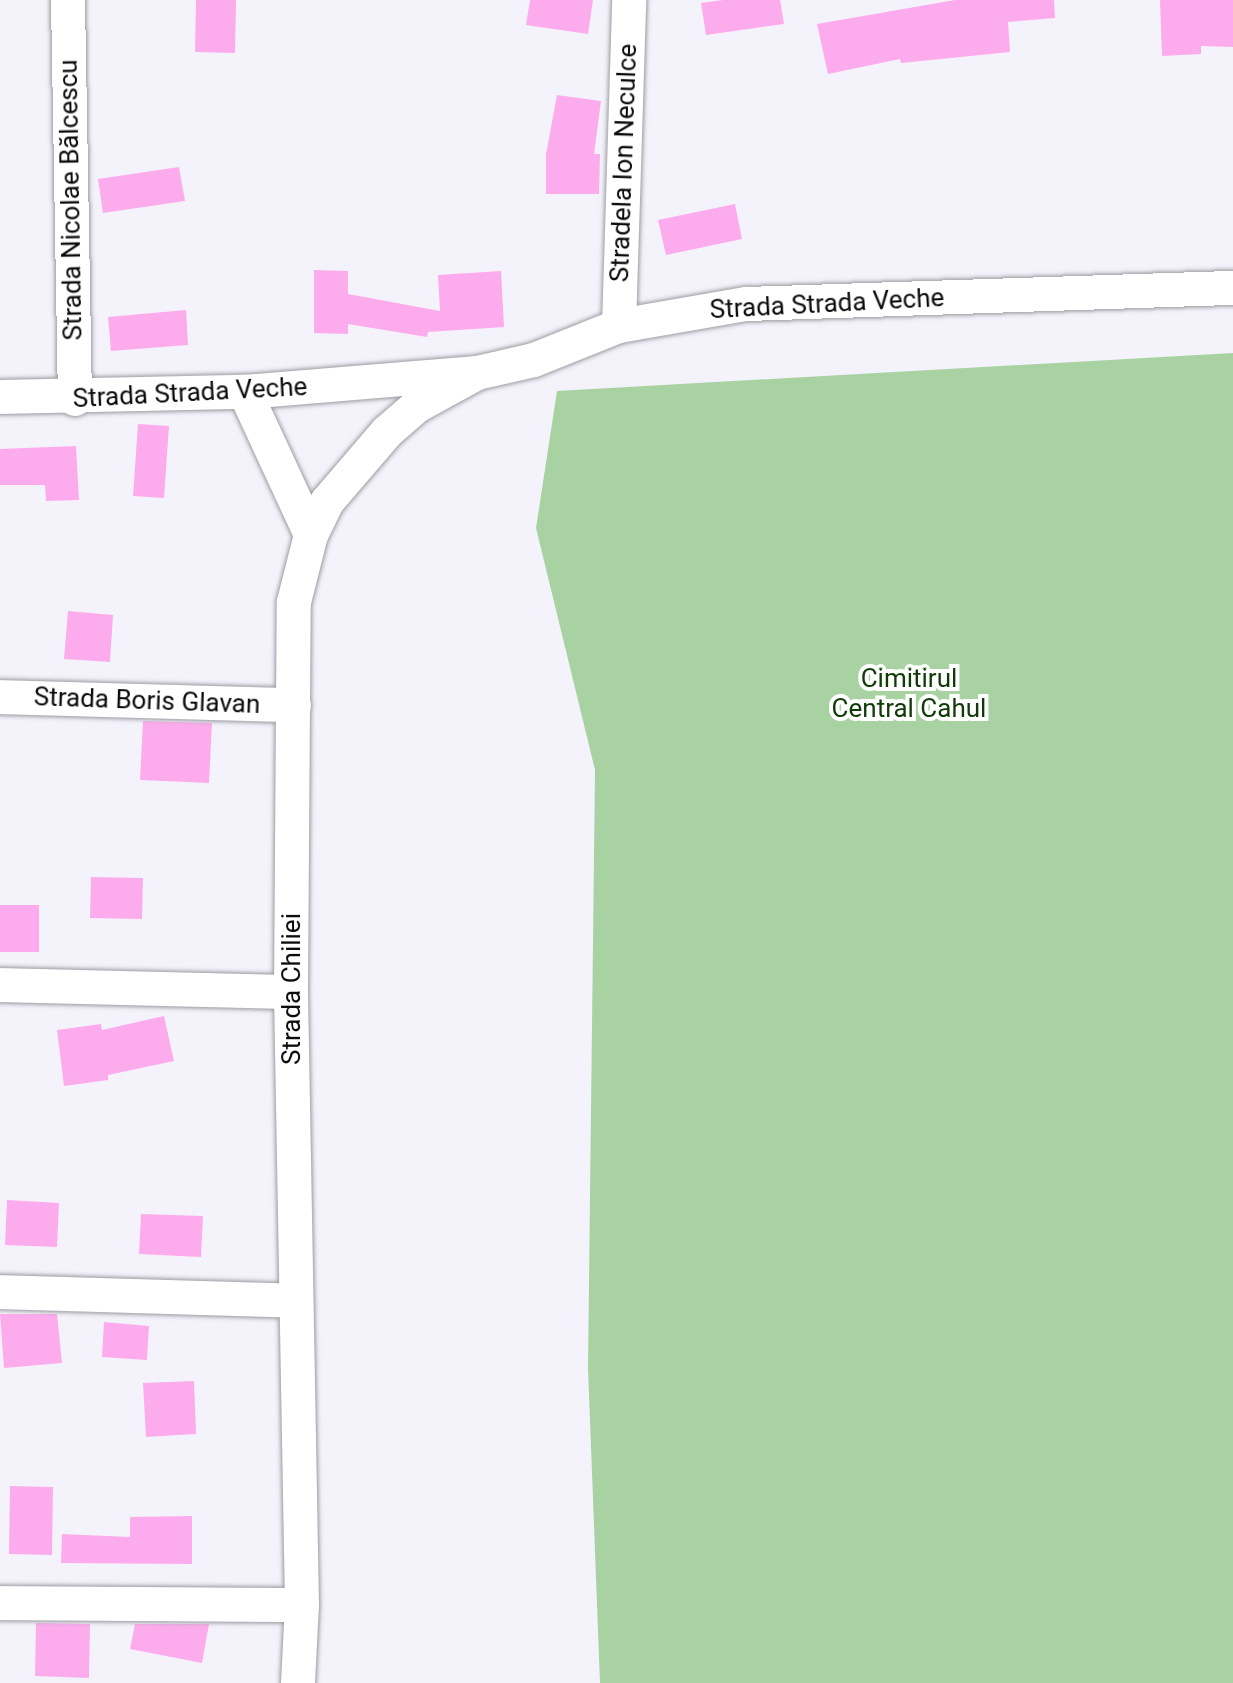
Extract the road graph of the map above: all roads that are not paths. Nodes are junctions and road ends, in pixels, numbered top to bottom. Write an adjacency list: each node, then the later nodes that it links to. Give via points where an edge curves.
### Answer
1 (68, 0): 8 (street, Strada Nicolae Bălcescu)
2 (629, 0): 4 (street, Stradela Ion Neculce)
3 (1233, 288): 4 (street, Strada Strada Veche, via 747,304)
4 (619, 326): 5 (street, Strada Strada Veche, via 534,360)
5 (477, 373): 6 (street, Strada Strada Veche); 9 (street, Strada Chiliei, via 417,406 387,432 327,502)
6 (245, 392): 8 (street, Strada Strada Veche); 9 (street)
7 (0, 397): 8 (street, Strada Strada Veche)
8 (75, 399)
9 (311, 535): 11 (street, Strada Chiliei, via 294,602)
10 (0, 697): 11 (street, Strada Boris Glavan)
11 (294, 705): 13 (street, Strada Chiliei)
12 (0, 985): 13 (street)
13 (291, 992): 15 (street, Strada Chiliei)
14 (0, 1292): 15 (street)
15 (296, 1301): 17 (street, Strada Chiliei)
16 (0, 1603): 17 (street)
17 (302, 1605): 18 (street, Strada Chiliei)
18 (298, 1683)

